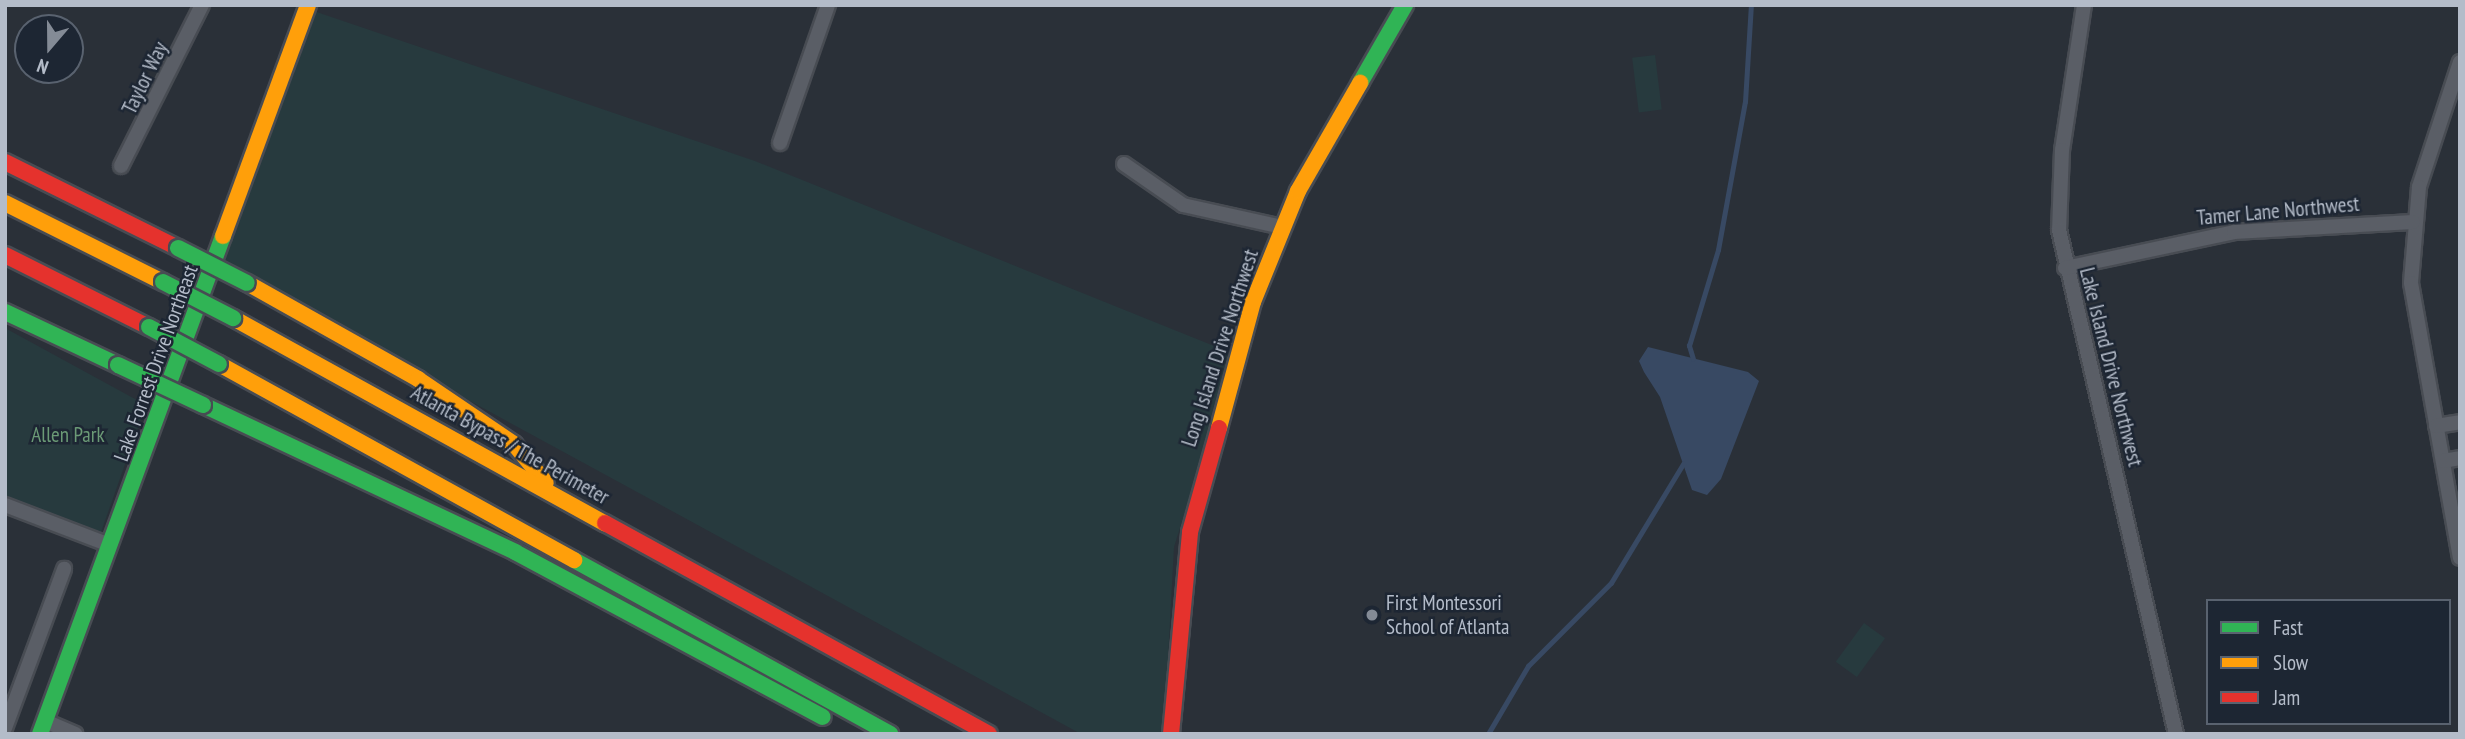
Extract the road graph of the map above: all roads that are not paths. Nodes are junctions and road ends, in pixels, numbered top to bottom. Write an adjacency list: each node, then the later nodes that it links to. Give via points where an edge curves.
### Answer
1 (202, 5): 10 (street, Taylor Way)
2 (308, 5): 23 (main road, Lake Forrest Drive Northeast)
3 (828, 5): 7 (street)
4 (1405, 5): 13 (main road, Long Island Drive Northwest)
5 (2084, 5): 15 (street, Lake Island Drive Northwest, via 2059,183)
6 (2460, 62): 12 (street, via 2427,153)
7 (780, 143)
8 (5, 162): 21 (main road, bridge, via 247,283 418,379 514,444)
9 (1124, 164): 13 (street, via 1183,205)
10 (121, 166)
11 (5, 203): 21 (main road, Atlanta Bypass / The Perimeter, bridge, via 233,318)
12 (2413, 222): 15 (street, Tamer Lane Northwest, via 2234,232); 18 (street, via 2411,283)
13 (1282, 227): 32 (main road, Long Island Drive Northwest, via 1209,448 1190,532)
14 (5, 255): 30 (main road, bridge, via 219,364)
15 (2065, 268): 33 (street, Lake Island Drive Northwest)
16 (5, 312): 29 (main road, bridge, via 515,552)
17 (2460, 422): 18 (street)
18 (2436, 426): 20 (street)
19 (2460, 458): 20 (street)
20 (2443, 461): 24 (street)
21 (556, 495): 31 (main road, Atlanta Bypass / The Perimeter)
22 (5, 505): 23 (street)
23 (110, 545): 26 (main road, Lake Forrest Drive Northeast)
24 (2460, 558)
25 (64, 569): 27 (street)
26 (42, 727): 28 (street)
27 (5, 728)
28 (75, 734)
29 (863, 734)
30 (890, 734)
31 (989, 734)
32 (1171, 734)
33 (2176, 734)

